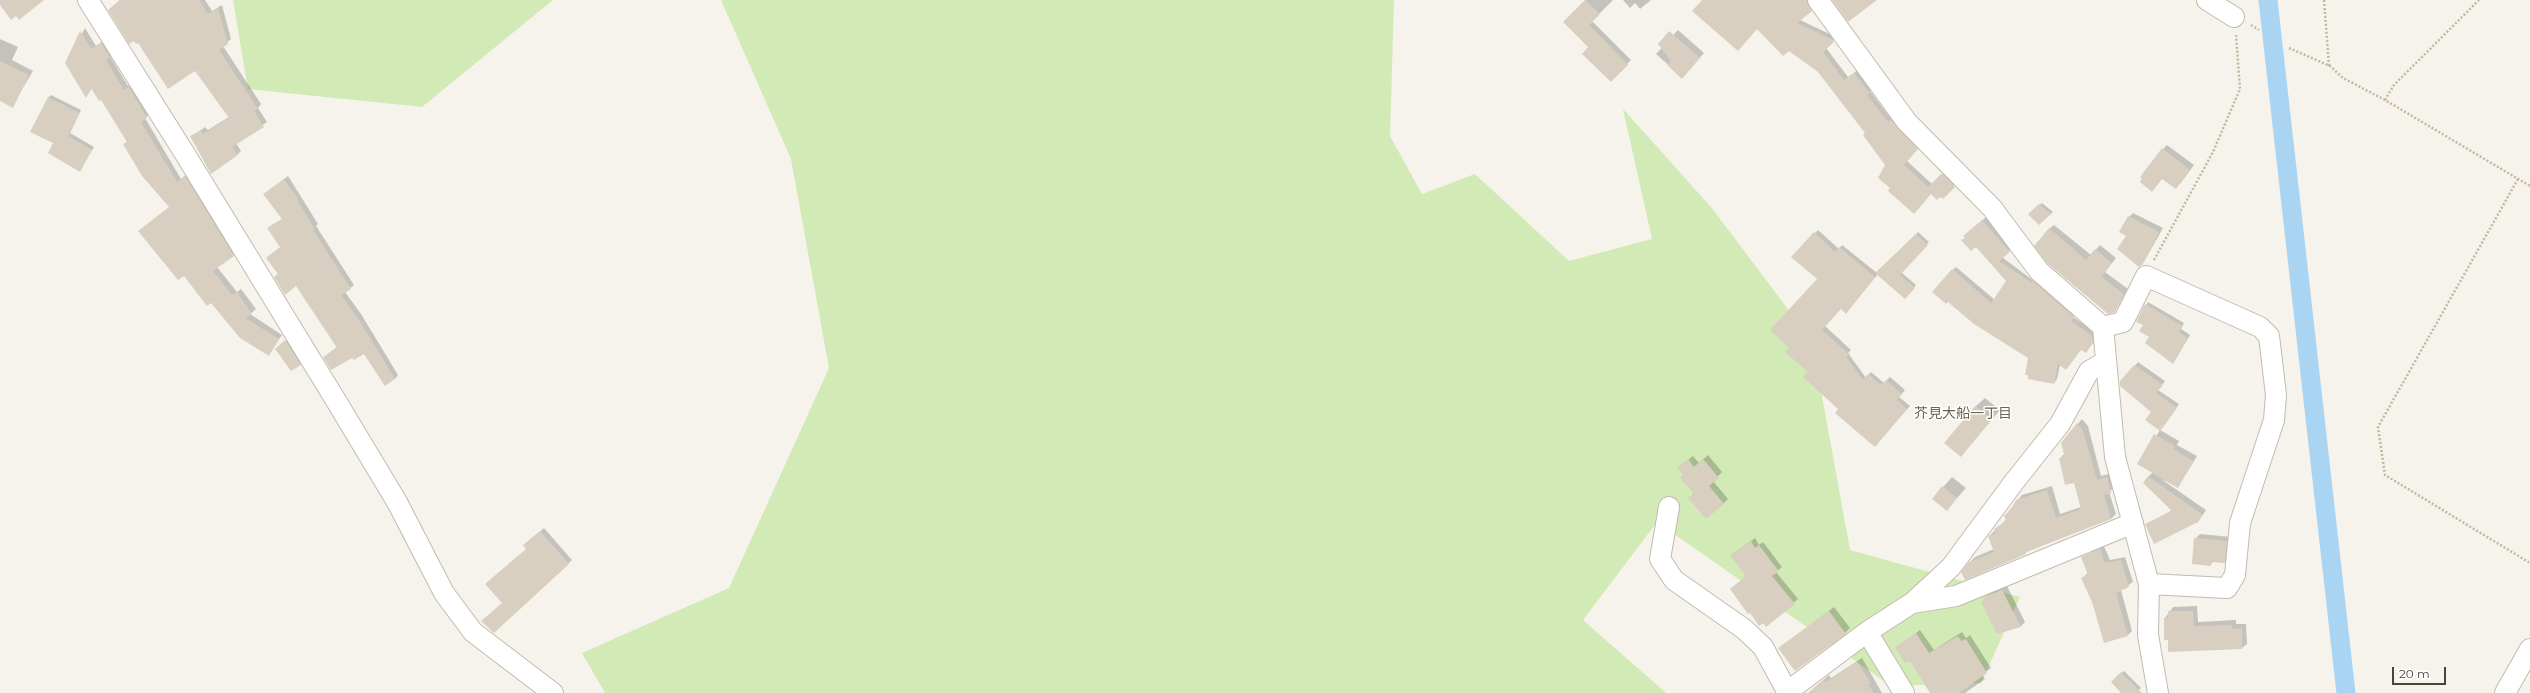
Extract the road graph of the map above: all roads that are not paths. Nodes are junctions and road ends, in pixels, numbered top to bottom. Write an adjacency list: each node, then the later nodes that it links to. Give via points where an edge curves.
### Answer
1 (88, 0): 13 (street, via 355,431 397,502 444,593 473,632)
2 (1818, 0): 5 (street, via 1907,122 1992,208 2039,271)
3 (2207, 0): 4 (street)
4 (2234, 17)
5 (2103, 327): 6 (street); 9 (street, via 2123,322 2146,276 2260,327 2269,336 2276,395 2274,420 2240,523 2235,575 2228,588)
6 (2105, 362): 8 (street, via 2115,457); 10 (street, via 2089,372 2060,424 1951,567)
7 (1669, 507): 14 (street, via 1660,558 1674,580 1744,628 1763,648)
8 (2133, 523): 9 (street); 10 (street, via 1956,596)
9 (2149, 584): 16 (street, via 2148,635)
10 (1912, 603): 11 (street)
11 (1867, 632): 14 (street); 15 (street)
12 (2530, 649): 17 (street)
13 (553, 693)
14 (1787, 693)
15 (1904, 693)
16 (2158, 693)
17 (2505, 693)

